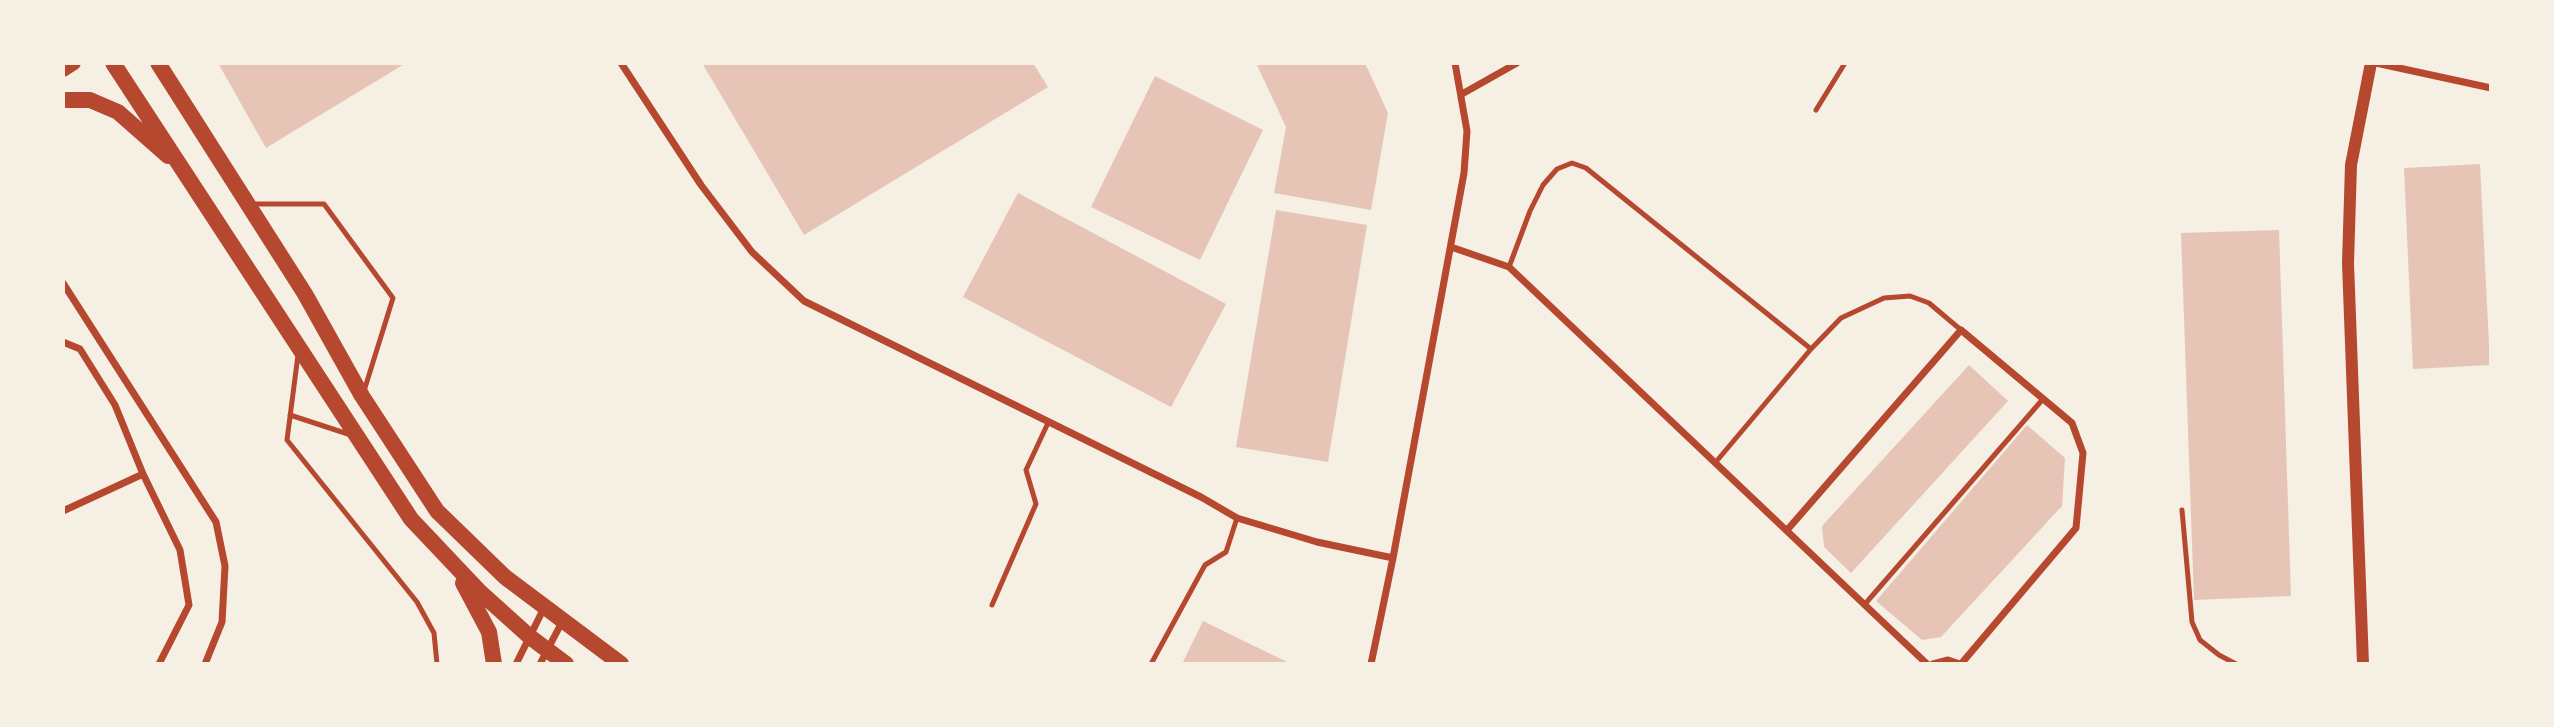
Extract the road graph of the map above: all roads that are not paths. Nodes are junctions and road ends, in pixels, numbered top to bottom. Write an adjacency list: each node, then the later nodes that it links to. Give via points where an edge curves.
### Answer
1 (74, 63): 10 (main road)
2 (113, 63): 15 (main road)
3 (158, 63): 16 (main road)
4 (621, 63): 27 (street, via 701,185 752,252 804,301)
5 (1455, 63): 12 (street)
6 (1517, 63): 12 (street)
7 (1845, 63): 14 (lane)
8 (2371, 63): 56 (street, via 2351,165 2348,263)
9 (2376, 63): 11 (street)
10 (63, 70)
11 (2491, 88)
12 (1462, 94): 17 (street, via 1467,131 1464,173)
13 (63, 100): 15 (main road, via 90,100 118,112)
14 (1816, 110)
15 (185, 172): 22 (main road)
16 (247, 204): 24 (main road, via 306,294); 24 (lane, via 324,204 393,298)
17 (1451, 247): 18 (street); 36 (street)
18 (1509, 267): 23 (lane, via 1543,185 1557,169 1572,163 1586,168); 29 (street)
19 (63, 283): 44 (street, via 216,522 225,566 222,622)
20 (1961, 330): 23 (lane, via 1930,303 1910,296 1884,298 1841,318); 25 (street); 34 (street)
21 (63, 342): 30 (street, via 80,349 115,405)
22 (299, 348): 26 (lane); 28 (main road)
23 (1811, 349): 29 (lane)
24 (362, 396): 39 (main road, via 437,511)
25 (2043, 399): 37 (lane); 54 (street, via 2072,423 2083,453 2076,528)
26 (290, 415): 28 (lane); 45 (lane, via 287,440 417,602 434,633)
27 (1048, 423): 33 (street); 38 (lane, via 1026,470 1036,504)
28 (357, 437): 35 (main road, via 411,519)
29 (1715, 463): 34 (street)
30 (143, 474): 32 (street); 43 (street, via 180,550 189,605)
31 (2182, 510): 55 (lane, via 2192,622 2200,640)
32 (63, 511)
33 (1237, 518): 36 (street); 50 (lane, via 1226,552 1205,565)
34 (1788, 530): 37 (street)
35 (449, 558): 41 (main road); 46 (main road, via 489,632)
36 (1393, 558): 51 (street)
37 (1865, 604): 52 (street)
38 (992, 605)
39 (544, 608): 40 (main road); 41 (street)
40 (562, 622): 42 (street); 49 (main road)
41 (530, 637): 42 (main road); 47 (street)
42 (543, 657): 48 (main road)
43 (159, 664)
44 (205, 664)
45 (437, 664)
46 (494, 664)
47 (516, 664)
48 (566, 664)
49 (621, 664)
50 (1152, 664)
51 (1371, 664)
52 (1927, 664)
53 (1933, 664): 54 (street, via 1948,660)
54 (1961, 664)
55 (2236, 664)
56 (2363, 664)

